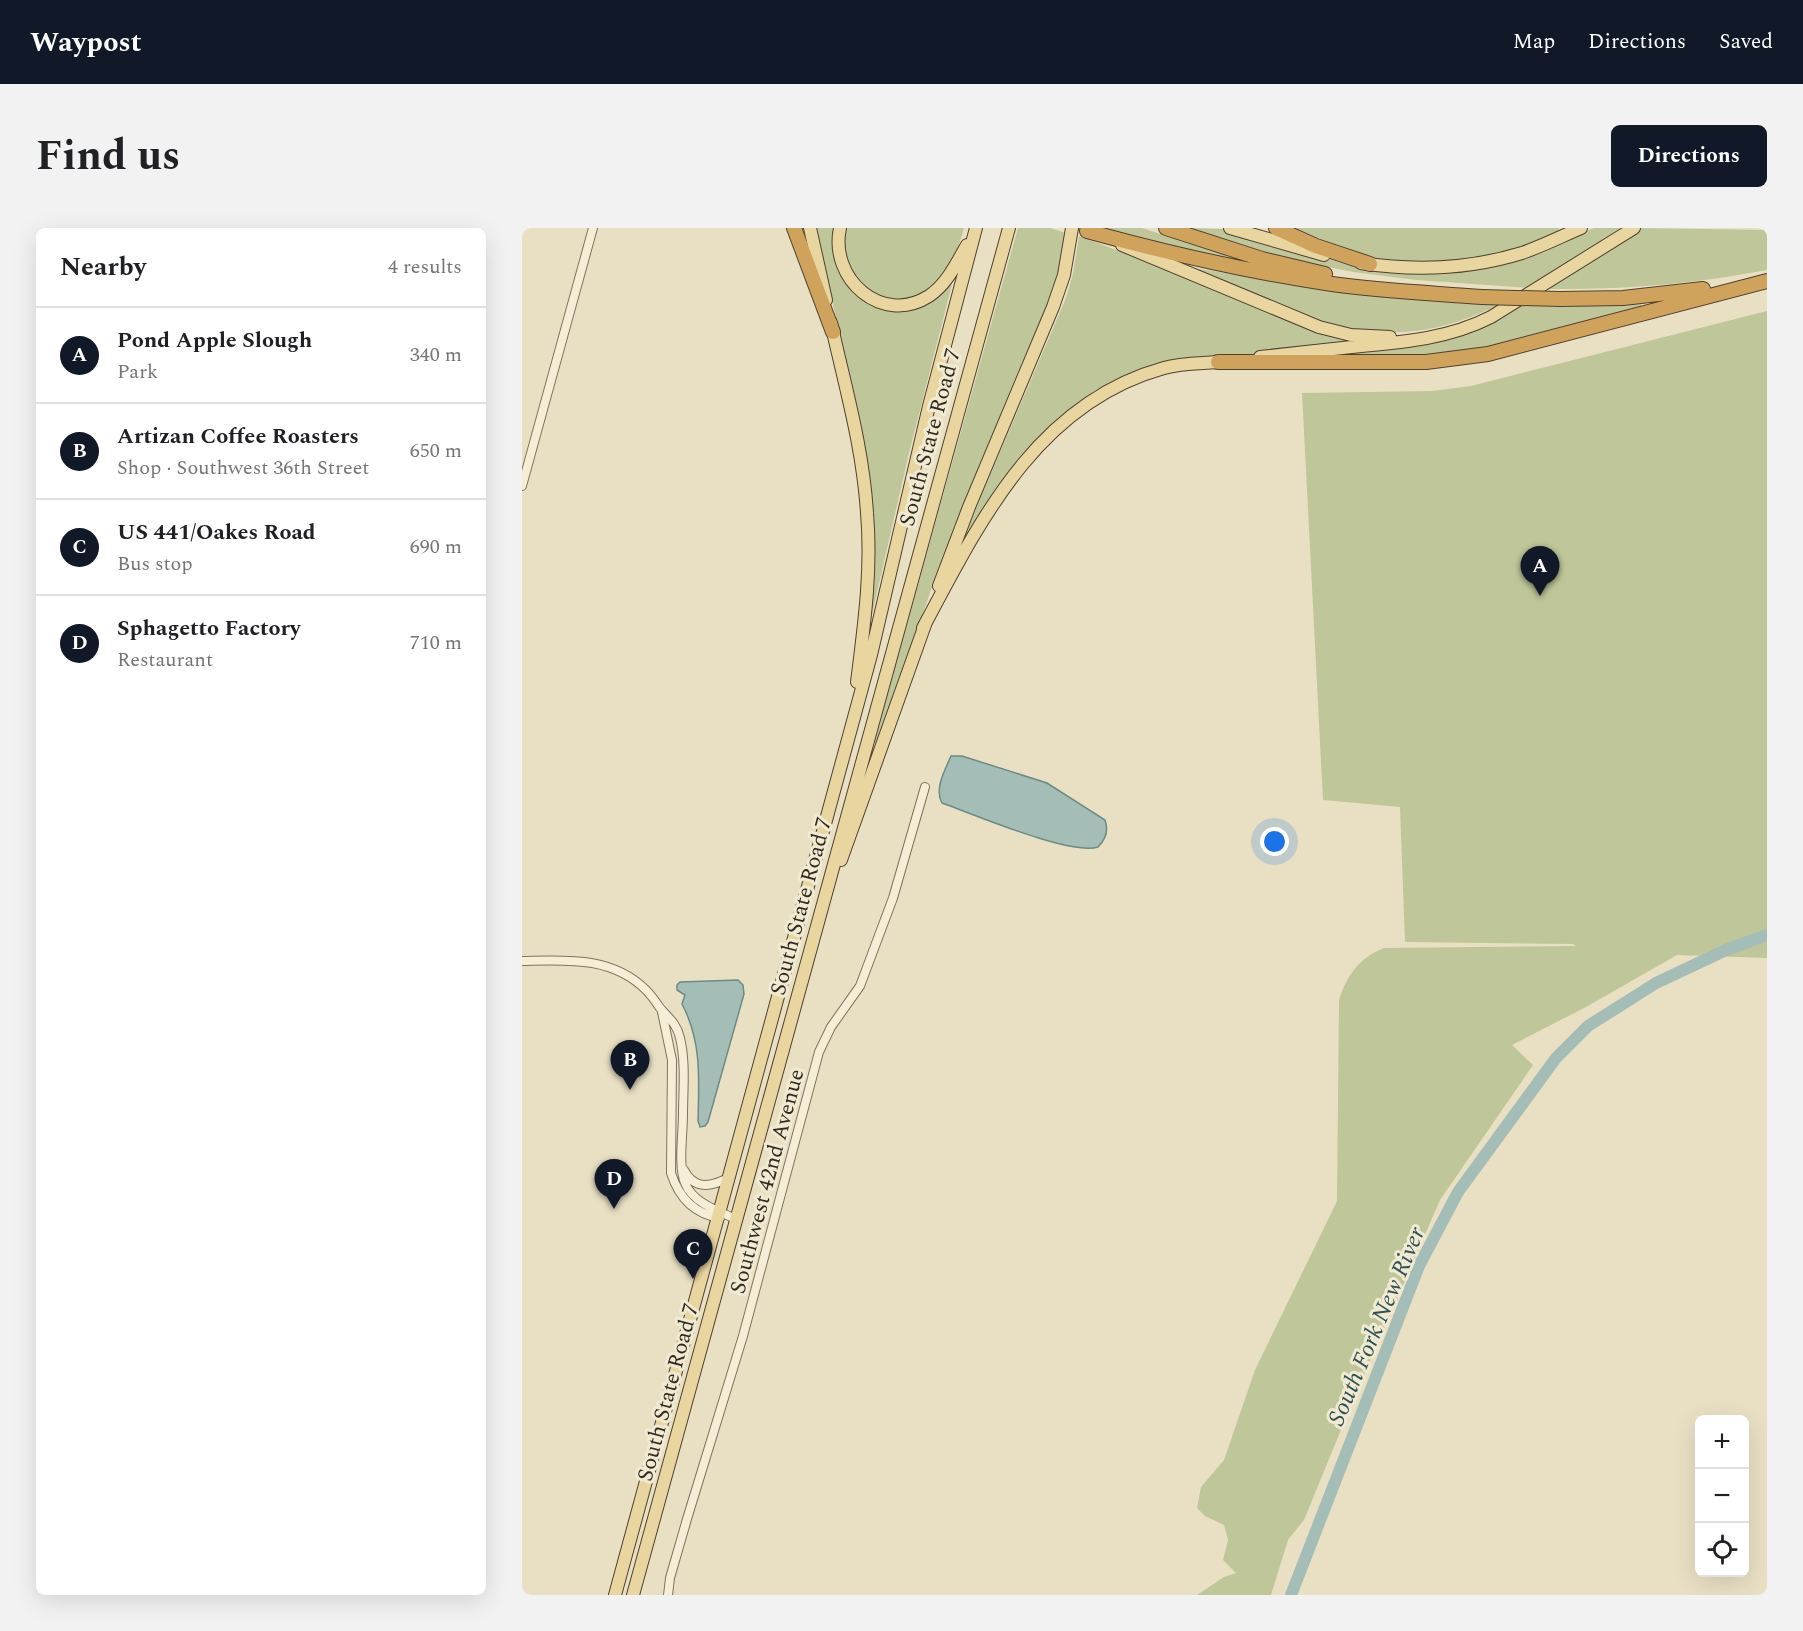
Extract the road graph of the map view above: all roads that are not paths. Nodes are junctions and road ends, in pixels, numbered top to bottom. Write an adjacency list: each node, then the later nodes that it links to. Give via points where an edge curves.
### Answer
1 (593, 228): 19 (street)
2 (794, 228): 16 (highway)
3 (810, 228): 16 (main road)
4 (840, 228): 5 (main road, via 838,254 851,282 872,299 899,304 913,303 939,289)
5 (976, 228): 21 (main road, South State Road 7, via 943,348)
6 (1009, 228): 23 (main road, South State Road 7)
7 (1166, 228): 15 (highway, via 1312,271)
8 (1230, 228): 13 (main road, via 1342,260)
9 (1276, 228): 13 (highway)
10 (1581, 228): 13 (main road, via 1522,252 1482,262 1435,268)
11 (1634, 228): 17 (main road, via 1491,317)
12 (1079, 229): 15 (highway, via 1178,254 1320,282); 17 (main road, via 1319,327 1351,335); 20 (main road, via 1053,307)
13 (1370, 264)
14 (1764, 281): 15 (highway, bridge, via 1648,296); 18 (highway, via 1457,360)
15 (1482, 297)
16 (833, 332): 21 (main road, via 863,470 867,512 867,591)
17 (1430, 338): 18 (main road)
18 (1218, 362): 20 (main road, via 1184,364 1139,376 1093,398 1068,416 1041,443 993,504 968,542)
19 (522, 486)
20 (923, 628): 23 (main road)
21 (854, 719): 29 (main road, South State Road 7)
22 (925, 787): 36 (street, Southwest 42nd Avenue, via 893,898 860,986 819,1052)
23 (814, 932): 31 (main road, South State Road 7)
24 (522, 961): 25 (street, via 580,960 608,966 629,976)
25 (662, 1010): 26 (street); 27 (street, via 680,1036)
26 (672, 1081): 27 (street); 30 (street, via 672,1173 676,1189 698,1211)
27 (683, 1097): 28 (street)
28 (682, 1166): 29 (street, via 698,1185 711,1186); 30 (street, via 690,1191)
29 (728, 1178): 30 (main road, South State Road 7)
30 (718, 1215): 31 (street); 32 (main road, South State Road 7)
31 (736, 1219): 33 (main road, South State Road 7)
32 (667, 1404): 33 (main road, via 675,1414); 34 (main road, South State Road 7)
33 (677, 1434): 35 (main road, South State Road 7)
34 (615, 1595)
35 (633, 1595)
36 (668, 1595)

